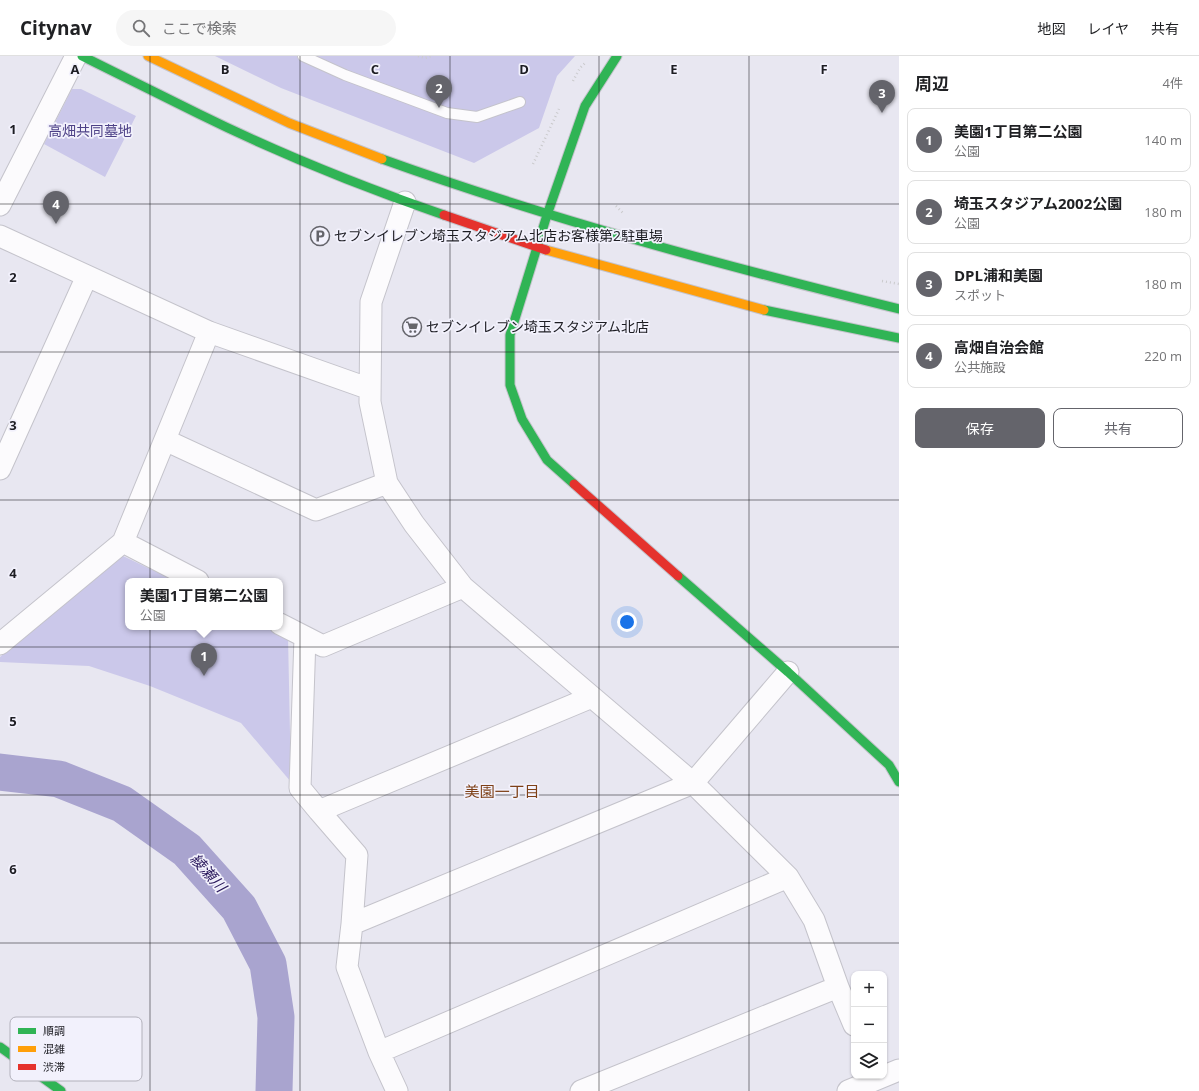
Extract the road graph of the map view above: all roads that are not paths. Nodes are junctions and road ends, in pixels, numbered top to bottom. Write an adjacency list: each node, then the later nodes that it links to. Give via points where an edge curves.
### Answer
1 (76, 56): 8 (street)
2 (82, 56): 7 (street, via 200,116 304,162)
3 (148, 56): 9 (street, via 287,122 373,156)
4 (303, 56): 6 (lane, via 345,75 447,113 477,117)
5 (617, 56): 9 (street, via 585,106)
6 (520, 102)
7 (405, 202): 11 (street); 16 (street, via 371,302)
8 (0, 206)
9 (547, 215): 11 (street); 13 (street, via 763,276)
10 (0, 236): 12 (street)
11 (537, 248): 15 (street, via 758,308); 26 (street, via 510,335 510,386 522,419 547,460)
12 (87, 276): 14 (street); 18 (street)
13 (899, 309)
14 (209, 332): 16 (street); 17 (street)
15 (899, 338)
16 (370, 389): 19 (street, via 370,402)
17 (165, 440): 19 (street, via 316,510); 20 (street)
18 (0, 469)
19 (387, 483): 22 (street, via 414,524)
20 (123, 542): 21 (street); 25 (street)
21 (192, 578)
22 (463, 587): 24 (street, via 323,646); 27 (street)
23 (283, 626): 24 (street)
24 (305, 637): 30 (street, via 300,788)
25 (0, 644)
26 (788, 672): 28 (street, via 889,765); 29 (street)
27 (592, 697): 29 (street); 30 (street)
28 (899, 782)
29 (692, 783): 31 (street); 32 (street)
30 (319, 811): 32 (street, via 357,855)
31 (788, 877): 33 (street, via 814,920); 36 (street)
32 (352, 924): 36 (street, via 347,967)
33 (838, 988): 34 (street); 43 (street)
34 (851, 1018)
35 (0, 1047): 37 (street)
36 (379, 1052): 42 (street)
37 (10, 1054)
38 (899, 1070): 40 (street)
39 (47, 1081): 41 (street)
40 (878, 1082): 44 (street)
41 (61, 1091)
42 (397, 1091)
43 (581, 1091)
44 (848, 1091)

